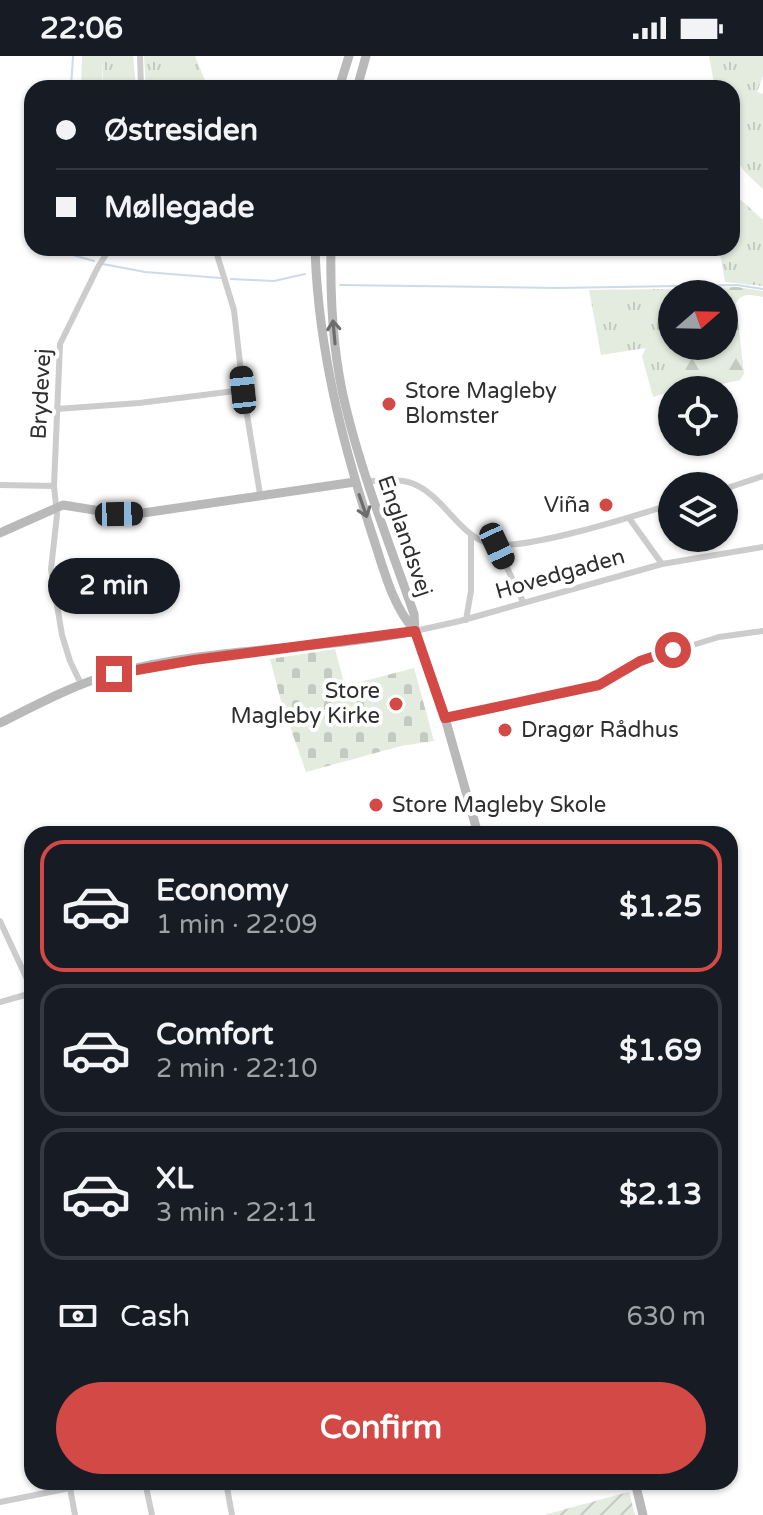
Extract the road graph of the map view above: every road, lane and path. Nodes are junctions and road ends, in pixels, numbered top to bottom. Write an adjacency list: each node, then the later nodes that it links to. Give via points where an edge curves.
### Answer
1 (140, 56): 4 (street)
2 (349, 56): 5 (main road)
3 (366, 56): 6 (main road)
4 (141, 80)
5 (342, 80)
6 (359, 80)
7 (105, 256): 12 (street, Brydevej, via 60,344)
8 (217, 256): 11 (street, via 234,310)
9 (315, 256): 15 (main road, Englandsvej, via 326,361)
10 (331, 256): 14 (main road, Englandsvej, one-way to 10, via 342,390)
11 (243, 390): 12 (street); 19 (street)
12 (57, 409): 18 (street, Brydevej)
13 (763, 476): 16 (street)
14 (366, 481): 24 (street, via 416,485); 30 (main road, Englandsvej, via 414,614)
15 (355, 482): 19 (main road); 30 (main road, Englandsvej, one-way to 30, via 401,616)
16 (738, 484)
17 (0, 485): 18 (street)
18 (54, 486): 20 (street, Brydevej)
19 (260, 494): 20 (main road, via 136,514)
20 (56, 506): 23 (main road); 32 (street, Brydevej, via 52,583 62,635)
21 (658, 509): 22 (street)
22 (629, 518): 25 (street); 27 (street)
23 (0, 533)
24 (471, 535): 25 (street); 29 (street)
25 (497, 546): 28 (street)
26 (763, 547): 27 (street, Hovedgaden)
27 (662, 564): 28 (street, Hovedgaden)
28 (523, 602): 29 (street, Hovedgaden)
29 (466, 620): 30 (street, Hovedgaden)
30 (415, 631): 32 (main road, via 153,666); 33 (main road)
31 (763, 631): 33 (street, via 673,650 640,661 599,685)
32 (81, 684): 34 (main road)
33 (445, 718): 35 (main road)
34 (0, 723)
35 (476, 826)
36 (0, 921): 37 (street)
37 (24, 968)
38 (24, 994): 39 (street)
39 (0, 1002)
40 (60, 1490): 45 (street)
41 (70, 1490): 46 (street)
42 (147, 1490): 47 (street)
43 (227, 1490): 48 (street)
44 (637, 1490): 49 (main road)
45 (0, 1502)
46 (75, 1515)
47 (152, 1515)
48 (232, 1515)
49 (643, 1515)

